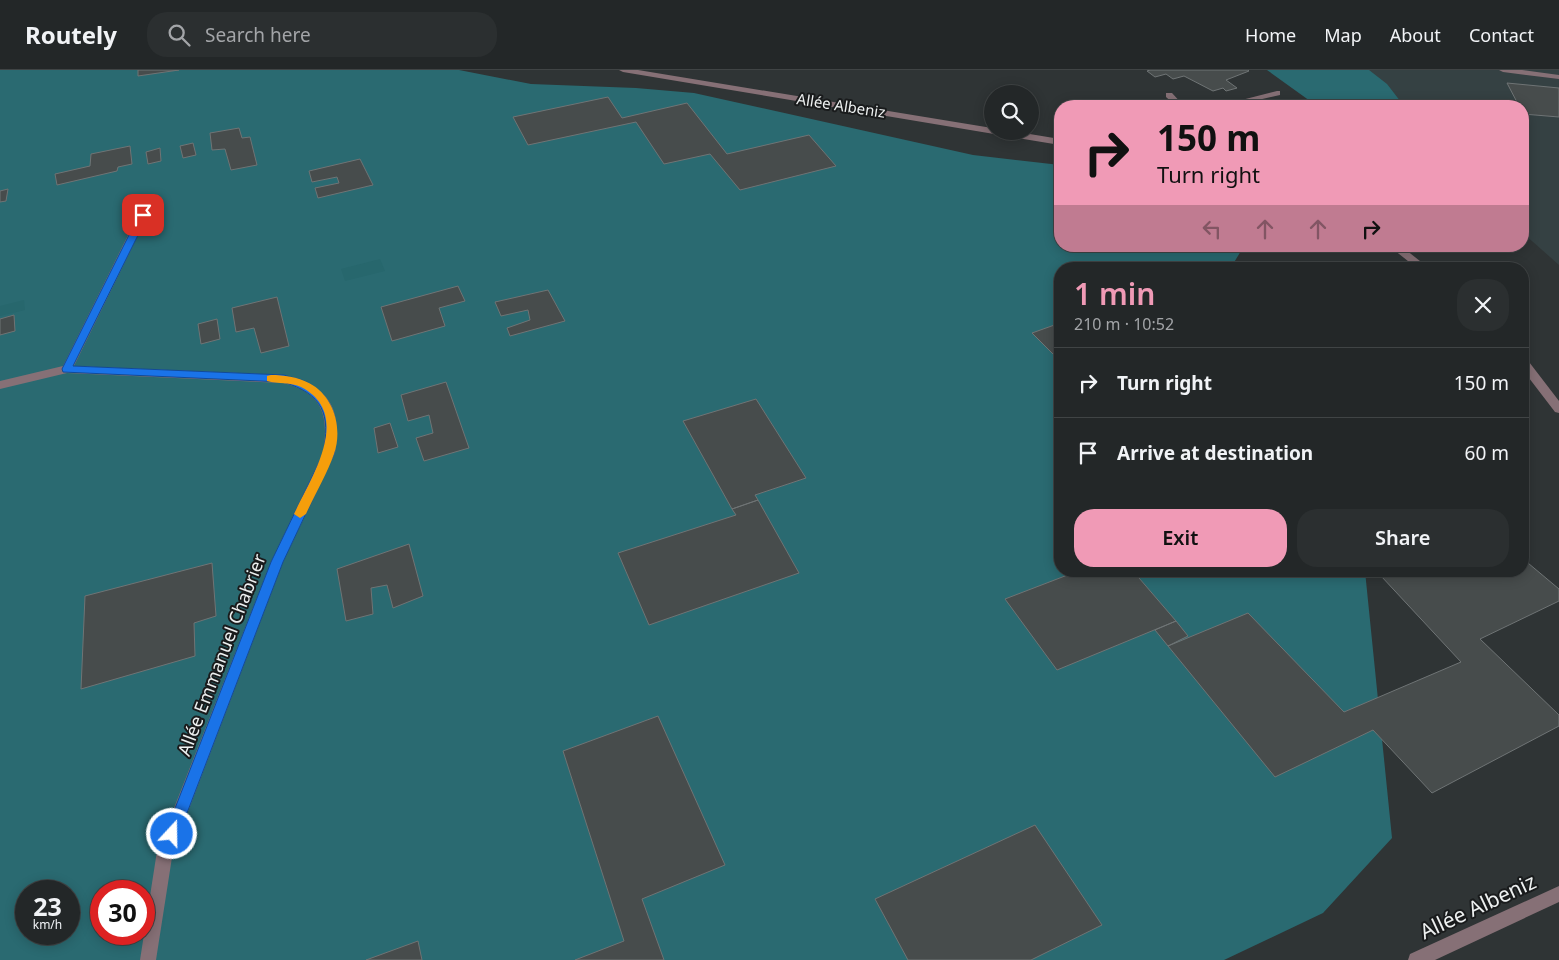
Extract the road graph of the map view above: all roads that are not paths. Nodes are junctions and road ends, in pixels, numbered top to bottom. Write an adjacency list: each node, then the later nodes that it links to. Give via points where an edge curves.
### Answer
1 (623, 70): 3 (street, Allée Albeniz)
2 (1503, 70): 4 (street)
3 (635, 71): 9 (street, Allée Albeniz)
4 (1559, 77)
5 (1277, 93): 8 (street)
6 (1169, 94): 7 (street)
7 (1174, 100)
8 (1247, 100)
9 (1054, 141)
10 (143, 215): 13 (street)
11 (1402, 252): 12 (street)
12 (1416, 262)
13 (67, 369): 15 (street, Allée Emmanuel Chabrier); 18 (street, Allée Emmanuel Chabrier, via 284,379 305,385 321,398 331,417 329,454 277,562 165,851)
14 (1529, 370): 16 (street)
15 (0, 385)
16 (1559, 409)
17 (1559, 894): 19 (street, Allée Albeniz)
18 (148, 960)
19 (1416, 960)

